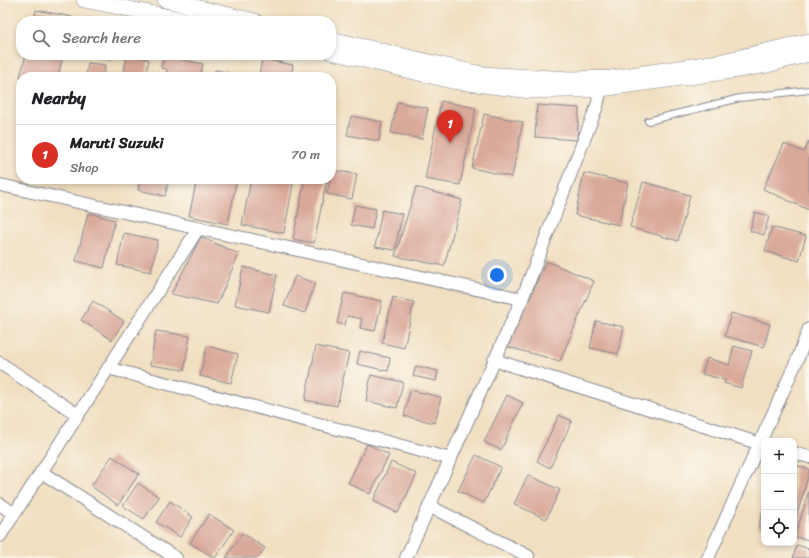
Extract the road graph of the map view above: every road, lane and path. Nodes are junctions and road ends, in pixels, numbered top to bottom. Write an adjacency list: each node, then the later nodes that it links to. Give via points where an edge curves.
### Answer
1 (84, 0): 3 (street)
2 (165, 0): 4 (street)
3 (165, 16)
4 (234, 16)
5 (336, 40): 6 (street, via 481,74 571,79 611,78 719,62)
6 (809, 41)
7 (336, 53): 9 (street, via 452,81 532,91)
8 (809, 54): 9 (street, via 732,71)
9 (601, 89): 14 (street)
10 (809, 90): 11 (lane, via 740,98)
11 (648, 121)
12 (0, 185): 13 (street)
13 (198, 229): 14 (street); 19 (street)
14 (522, 298): 17 (street)
15 (809, 329): 16 (street)
16 (804, 359): 21 (street)
17 (494, 360): 22 (street); 26 (street)
18 (0, 363): 20 (street)
19 (108, 368): 20 (street); 26 (street)
20 (78, 415): 27 (street)
21 (765, 438)
22 (761, 445)
23 (761, 447): 35 (street)
24 (797, 454): 25 (street)
25 (809, 457)
26 (451, 459): 29 (street)
27 (41, 472): 30 (street); 33 (street)
28 (0, 504): 30 (street)
29 (429, 506): 32 (street); 34 (street)
30 (14, 514): 31 (street)
31 (0, 536)
32 (528, 556)
33 (176, 558)
34 (406, 558)
35 (708, 558)

